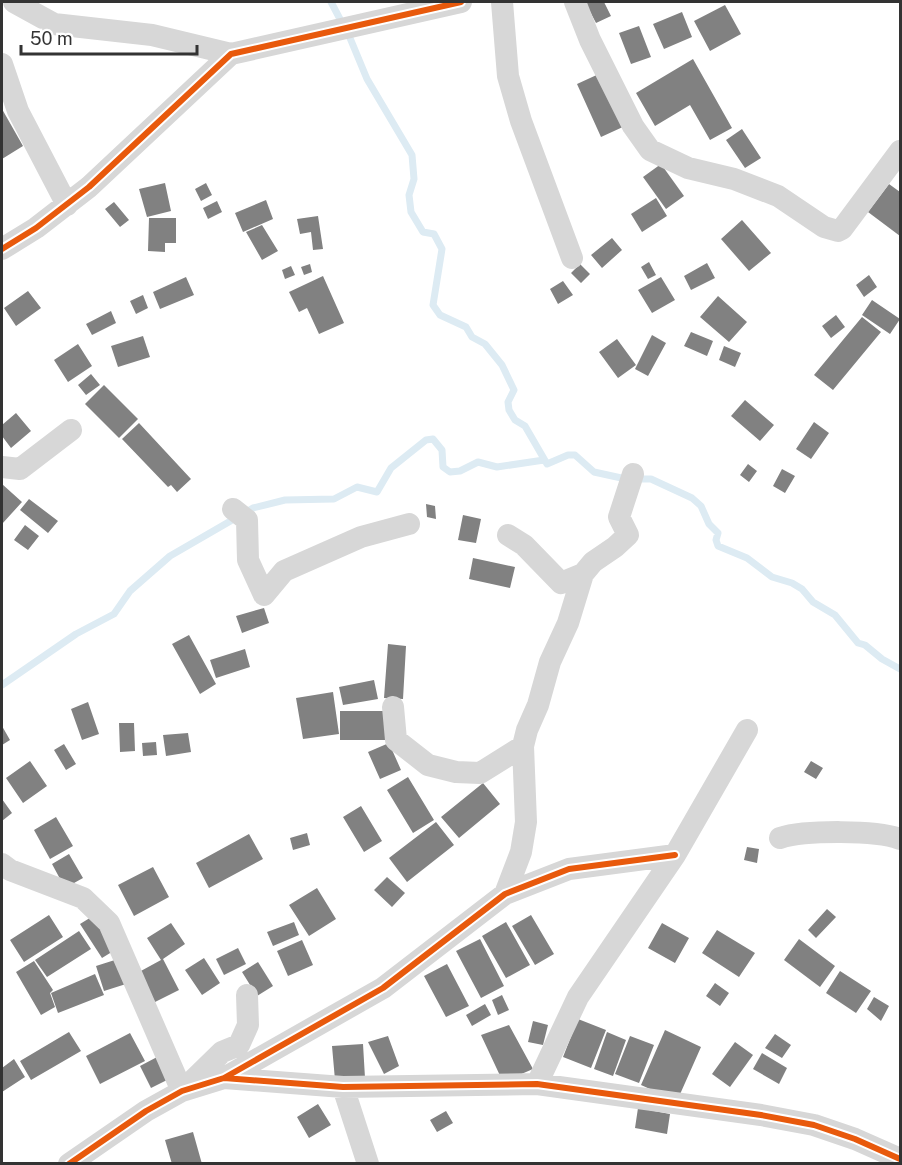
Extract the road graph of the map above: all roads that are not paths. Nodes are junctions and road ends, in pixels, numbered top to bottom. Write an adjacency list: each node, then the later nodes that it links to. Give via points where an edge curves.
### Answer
1 (14, 2): 5 (street, via 54,24 152,35)
2 (461, 2): 5 (street)
3 (502, 2): 10 (street, via 508,76)
4 (575, 2): 7 (street, via 633,126 650,150 688,168 734,179 778,196 824,227 838,231)
5 (231, 54): 8 (street)
6 (2, 64): 8 (street, via 18,111)
7 (900, 151)
8 (66, 205): 9 (street)
9 (2, 249)
10 (572, 258)
11 (72, 430): 12 (street, via 20,469)
12 (2, 467)
13 (633, 474): 17 (street, via 619,518 628,535)
14 (240, 514): 15 (street, via 248,560 264,595 284,571 361,537)
15 (409, 524)
16 (508, 535): 17 (street, via 524,545 561,583)
17 (583, 574): 20 (street)
18 (393, 707): 20 (street, via 396,740 428,765 480,773)
19 (747, 730): 23 (street)
20 (523, 746): 25 (street, via 526,822 521,852)
21 (780, 838): 22 (street, via 795,833 872,832)
22 (900, 839)
23 (675, 855): 25 (street, via 569,869); 28 (street, via 578,997)
24 (2, 864): 30 (street, via 83,898 109,923)
25 (505, 894): 27 (street, via 383,988)
26 (247, 995): 30 (street, via 248,1025 239,1045 222,1052)
27 (224, 1078): 29 (street); 30 (street)
28 (537, 1083): 29 (street); 31 (street, via 814,1125)
29 (342, 1087): 33 (street)
30 (182, 1091): 32 (street)
31 (900, 1159)
32 (69, 1164)
33 (368, 1164)

